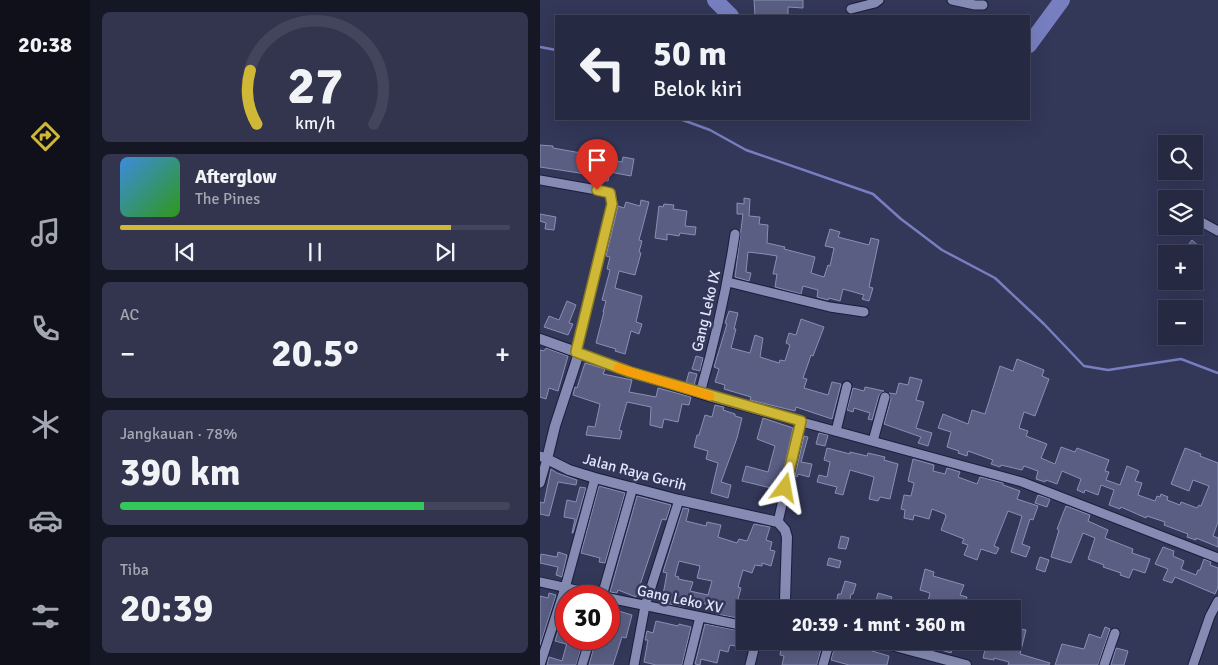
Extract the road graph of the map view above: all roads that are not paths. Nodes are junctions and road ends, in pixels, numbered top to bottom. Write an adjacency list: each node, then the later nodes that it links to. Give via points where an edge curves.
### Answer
1 (879, 0): 4 (street, via 875,4)
2 (952, 0): 3 (street)
3 (983, 4)
4 (851, 9)
5 (540, 180): 12 (street, via 608,192 612,197)
6 (1203, 222): 7 (street)
7 (1218, 230)
8 (735, 234): 9 (street, Gang Leko IX)
9 (728, 282): 10 (street); 14 (street, Gang Leko IX)
10 (864, 312)
11 (540, 339): 12 (street)
12 (578, 352): 14 (street); 19 (street)
13 (847, 386): 17 (street)
14 (700, 393): 16 (street)
15 (885, 397): 18 (street)
16 (801, 421): 17 (street); 24 (street)
17 (836, 431): 18 (street)
18 (873, 441): 25 (street, via 1022,482)
19 (544, 458): 20 (street, Jalan Raya Gerih); 21 (street)
20 (595, 478): 22 (street, Jalan Raya Gerih); 27 (street)
21 (540, 483)
22 (633, 487): 23 (street, Jalan Raya Gerih); 28 (street)
23 (679, 500): 24 (street, Jalan Raya Gerih); 33 (street)
24 (778, 522): 31 (street, via 787,536)
25 (1218, 558)
26 (540, 582): 29 (street)
27 (566, 585)
28 (605, 585)
29 (555, 586)
30 (620, 600): 33 (street, Gang Leko XV)
31 (785, 600)
32 (1218, 601): 50 (street)
33 (645, 606): 34 (street, Gang Leko XV); 44 (street)
34 (700, 616): 36 (street, Gang Leko XV); 45 (street)
35 (555, 619): 42 (street)
36 (736, 624)
37 (1115, 633): 49 (street)
38 (587, 650): 43 (street)
39 (754, 650): 46 (street)
40 (827, 650): 47 (street)
41 (910, 650): 48 (street)
42 (540, 665)
43 (582, 665)
44 (634, 665)
45 (688, 665)
46 (750, 665)
47 (823, 665)
48 (966, 665)
49 (1104, 665)
50 (1193, 665)

